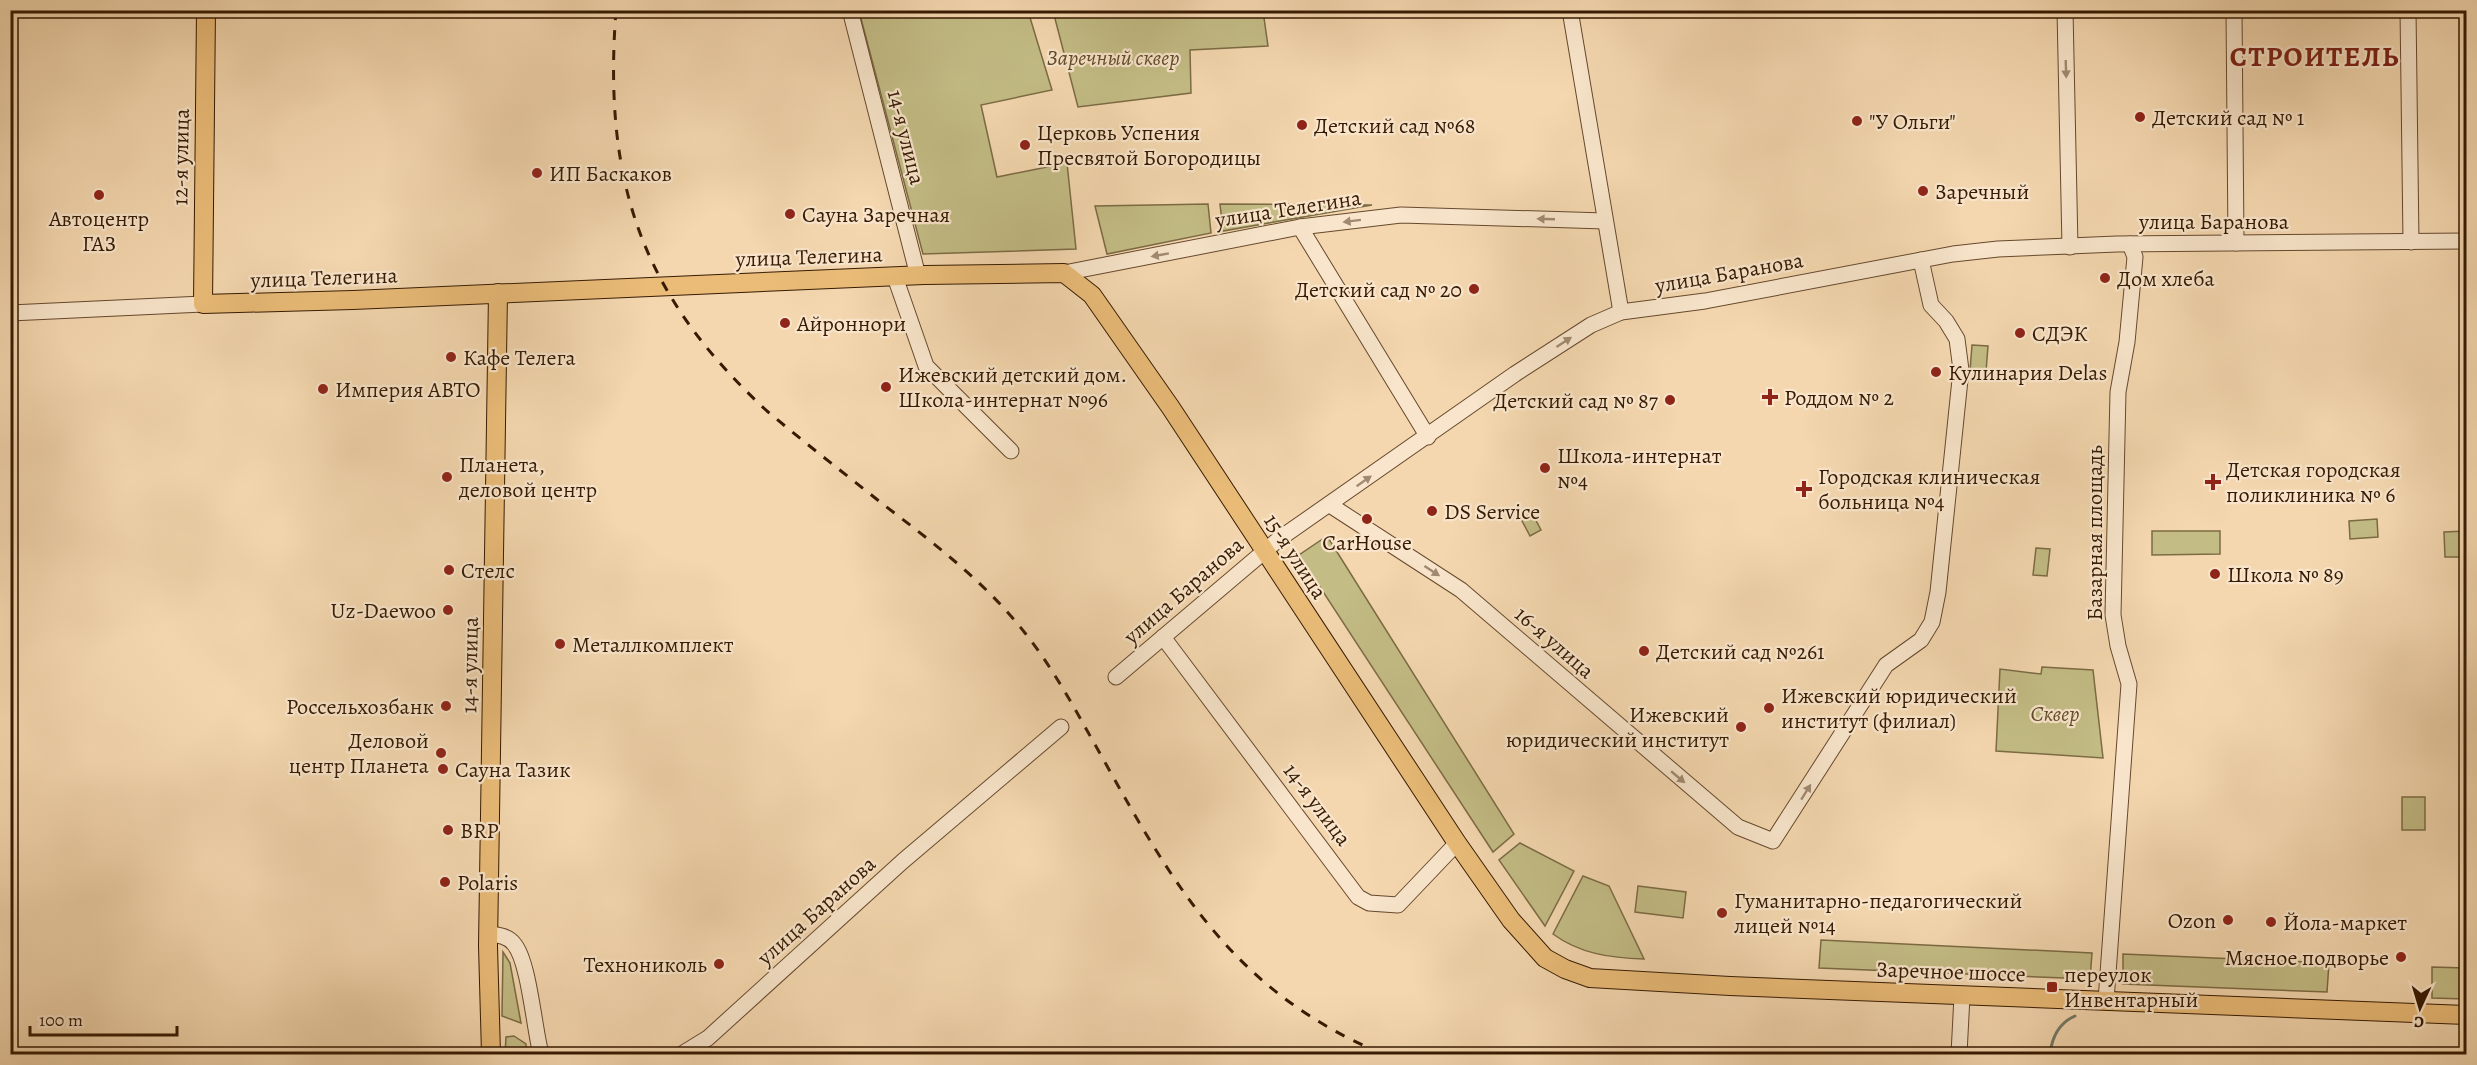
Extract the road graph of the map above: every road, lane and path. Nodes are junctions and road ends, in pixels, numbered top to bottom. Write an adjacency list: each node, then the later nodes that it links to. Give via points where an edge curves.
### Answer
1 (206, 10): 19 (main road, 12-я улица)
2 (850, 10): 16 (street, 14-я улица)
3 (1570, 10): 7 (street)
4 (2065, 10): 13 (street, one-way to 13)
5 (2234, 10): 11 (street)
6 (2408, 10): 10 (street)
7 (1605, 221): 8 (street, улица Телегина, one-way to 8, via 1401,215); 20 (street)
8 (1300, 227): 15 (street, улица Телегина, one-way to 15); 22 (street)
9 (2466, 241): 10 (street, улица Баранова)
10 (2411, 242): 11 (street, улица Баранова)
11 (2236, 243): 12 (street, улица Баранова)
12 (2130, 244): 13 (street, улица Баранова); 33 (street, Базарная площадь, via 2135,256 2118,392 2113,615 2129,684)
13 (2070, 247): 14 (street, улица Баранова, via 1998,249)
14 (1921, 260): 20 (street, улица Баранова); 24 (street, 16-я улица, one-way to 14, via 1461,590 1738,827 1773,841 1886,665 1920,640 1932,622 1961,370 1957,339 1931,305)
15 (1064, 273): 16 (main road, улица Телегина); 25 (main road, 15-я улица, via 1092,295)
16 (918, 276): 17 (main road, улица Телегина)
17 (895, 277): 18 (main road, улица Телегина); 23 (street, via 926,366)
18 (498, 293): 19 (main road, улица Телегина); 31 (main road, 14-я улица)
19 (202, 304): 21 (street, улица Телегина)
20 (1621, 312): 22 (street, улица Баранова, one-way to 20, via 1515,374 1591,325)
21 (10, 313)
22 (1428, 437): 24 (street, улица Баранова, one-way to 22)
23 (1011, 451)
24 (1330, 505): 25 (street, улица Баранова)
25 (1264, 550): 26 (street, улица Баранова); 29 (main road, 15-я улица)
26 (1163, 637): 27 (street, улица Баранова); 29 (street, 14-я улица, via 1358,897 1369,903 1398,905)
27 (1116, 677)
28 (1061, 727): 37 (street, улица Баранова, via 903,861 708,1038)
29 (1457, 843): 30 (main road, 15-я улица)
30 (1479, 873): 32 (main road, Заречное шоссе, via 1511,920 1545,958 1590,978)
31 (488, 940): 35 (main road, 14-я улица); 36 (street, via 508,938 522,957)
32 (1962, 996): 33 (main road, Заречное шоссе); 38 (street)
33 (2106, 1001): 34 (main road, Заречное шоссе)
34 (2466, 1015)
35 (486, 1047)
36 (542, 1054)
37 (682, 1054)
38 (1959, 1054)

